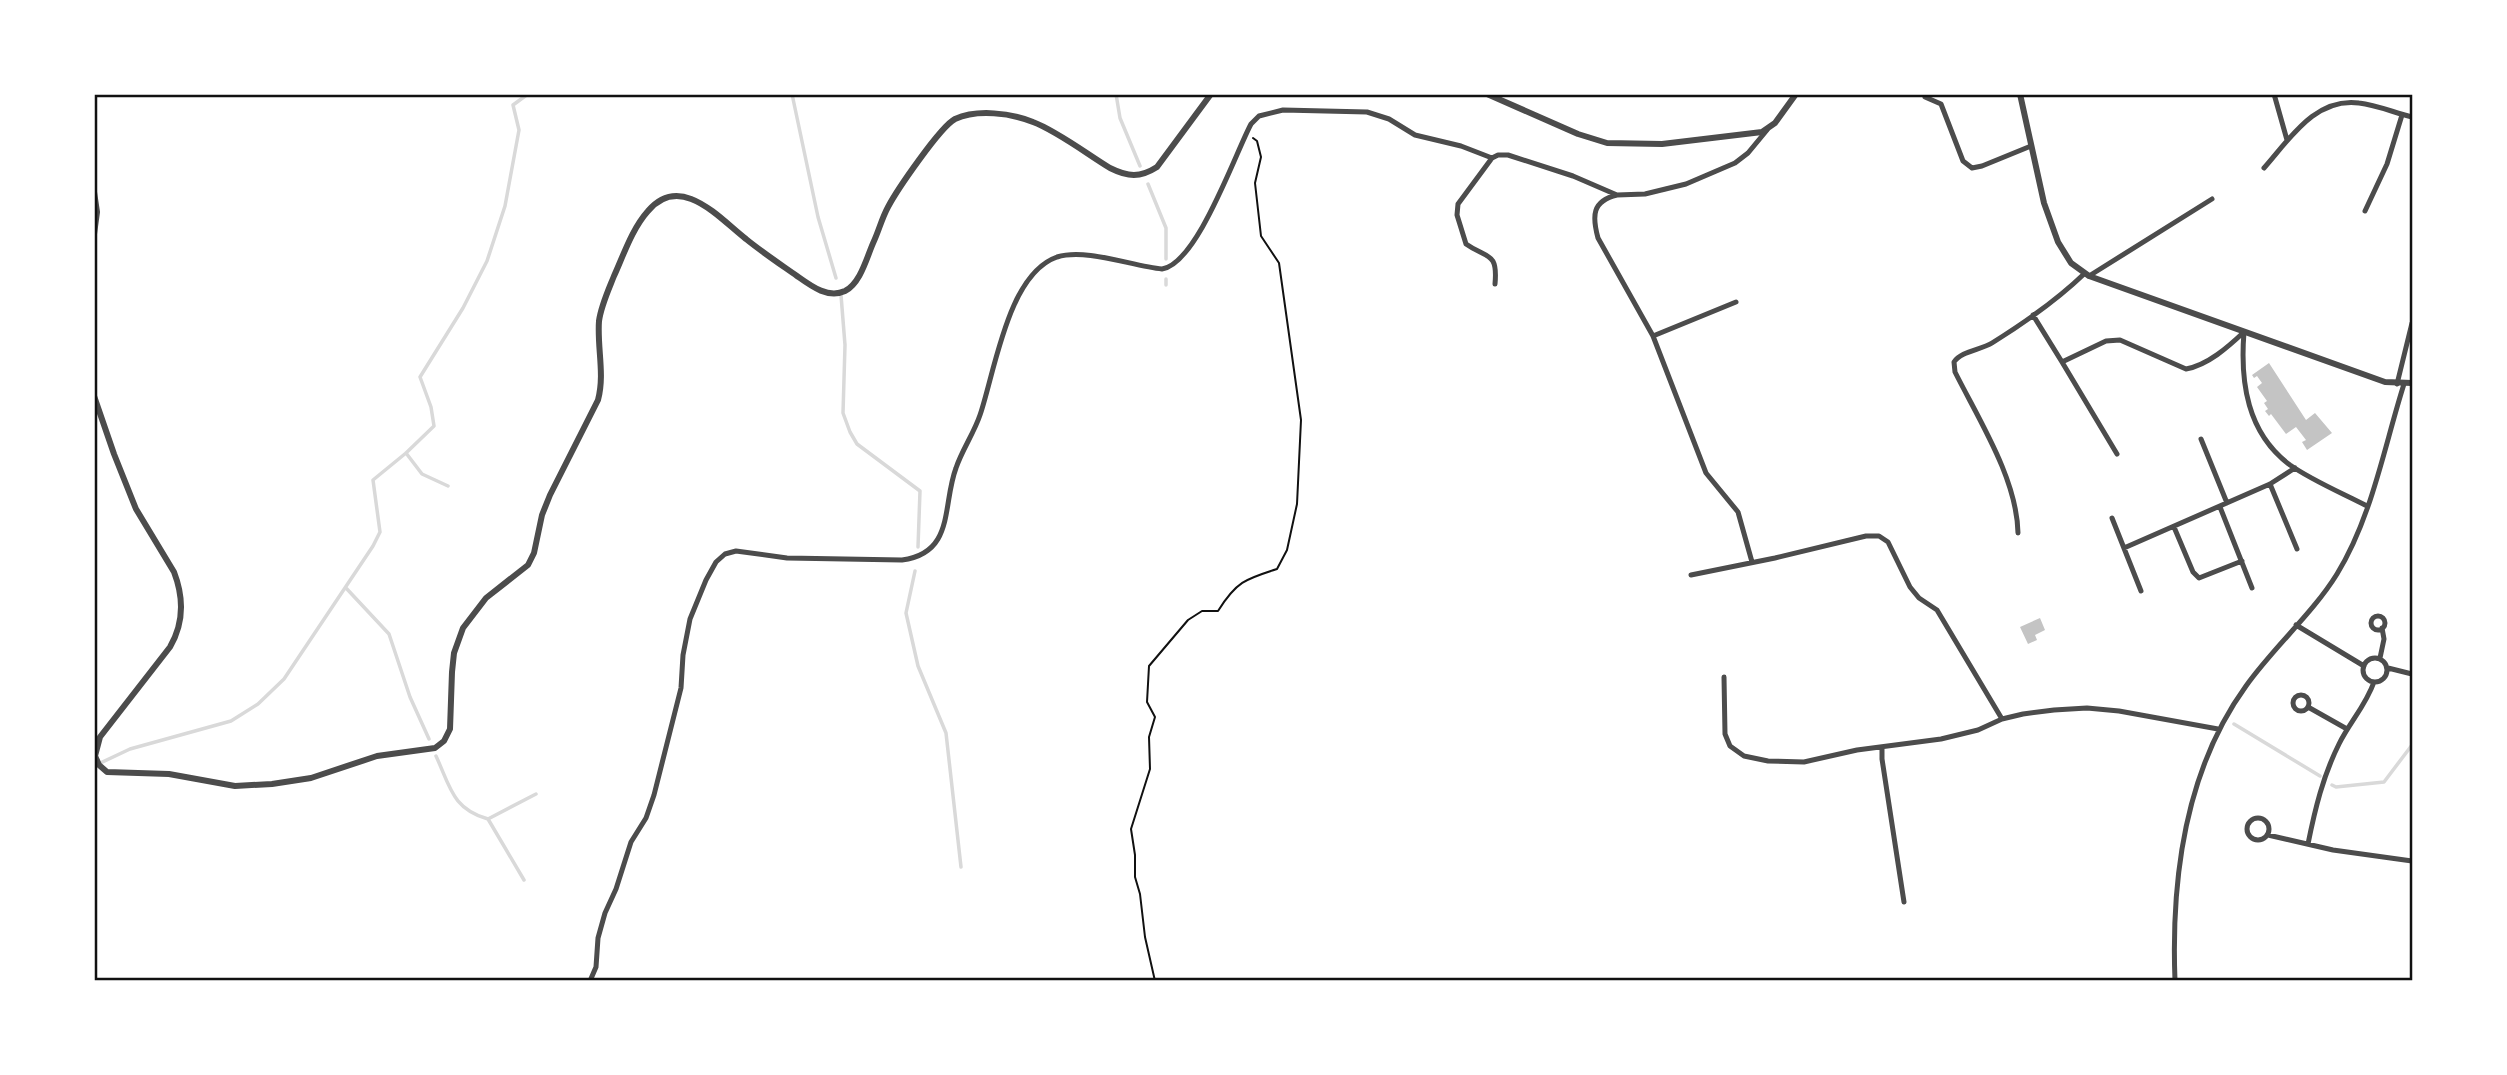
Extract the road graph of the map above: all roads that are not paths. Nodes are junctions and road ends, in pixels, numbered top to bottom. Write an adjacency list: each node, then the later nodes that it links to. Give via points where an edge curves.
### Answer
1 (1211, 94): 30 (street, via 1157,167 1145,175 1122,174 1034,122 995,114 952,121 888,206 856,281 837,293 813,287 703,203 679,197 654,205 628,243 599,319 602,387 598,400 545,507 528,565 477,606 463,628 454,653 450,729 435,748 377,756 311,778 235,786 169,774 107,772 99,765 96,746 170,647 179,632 181,615 178,582 136,509)
2 (1487, 94): 9 (street, via 1606,143 1661,144)
3 (1796, 94): 9 (street)
4 (2020, 94): 11 (street)
5 (2274, 94): 10 (street)
6 (1925, 97): 11 (street, via 1943,107 1959,153 1972,168)
7 (2402, 115): 8 (street); 10 (street, via 2359,103 2336,104 2315,113); 17 (street, via 2387,164)
8 (2413, 117)
9 (1767, 130): 15 (street, via 1741,159 1686,184 1646,194)
10 (2287, 140): 13 (street)
11 (2031, 146): 19 (street, via 2058,242)
12 (1492, 158): 15 (street, via 1508,155); 20 (street, via 1457,209 1466,244 1489,255 1494,264); 65 (street, via 1415,135 1367,112 1266,113 1245,134 1222,192 1184,256 1172,267 1069,255 1045,263 1032,275 1007,325 979,417 955,470 948,515 928,551 902,560 787,558 736,551 716,562 690,619 681,688 654,795 631,842 606,913)
13 (2264, 168)
14 (94, 192): 18 (street)
15 (1617, 195): 25 (street, via 1600,202 1595,225 1603,248)
16 (2212, 200): 19 (street)
17 (2365, 211)
18 (94, 234)
19 (2086, 275): 22 (street); 24 (street)
20 (1495, 284)
21 (1735, 302): 25 (street)
22 (2033, 315): 28 (street); 40 (street, via 1954,362 2014,499)
23 (2413, 323): 29 (street)
24 (2244, 332): 26 (street); 27 (street); 29 (street, via 2385,382)
25 (1653, 336): 44 (street, via 1706,473 1738,512)
26 (2230, 346): 27 (street); 28 (street, via 2186,369 2120,340 2106,341)
27 (2243, 348): 33 (street, via 2248,407 2276,452)
28 (2062, 362): 32 (street)
29 (2407, 385): 36 (street)
30 (94, 396)
31 (2201, 439): 35 (street)
32 (2117, 454)
33 (2295, 468): 34 (street); 36 (street)
34 (2270, 484): 35 (street); 42 (street)
35 (2227, 503): 37 (street)
36 (2367, 506): 48 (street, via 2337,574)
37 (2220, 507): 39 (street); 43 (street)
38 (2112, 518): 41 (street)
39 (2174, 527): 41 (street); 43 (street, via 2199,578)
40 (2018, 533)
41 (2124, 548): 47 (street)
42 (2297, 549)
43 (2242, 561): 46 (street)
44 (1752, 562): 45 (street); 57 (street, via 1866,536 1886,539 1908,584 1937,610)
45 (1691, 575)
46 (2252, 588)
47 (2141, 591)
48 (2296, 625): 51 (street); 58 (street, via 2248,683)
49 (2382, 628): 50 (street)
50 (2379, 658): 51 (street); 52 (street)
51 (2364, 666): 55 (street, via 2365,676)
52 (2388, 668): 53 (street); 55 (street, via 2384,678)
53 (2413, 674)
54 (1724, 677): 60 (street, via 1725,734 1737,753 1790,763)
55 (2374, 682): 59 (street)
56 (2308, 707): 59 (street)
57 (2002, 719): 58 (street, via 2087,708); 60 (street, via 1941,739)
58 (2218, 729): 66 (street, via 2181,853)
59 (2347, 729): 62 (street, via 2325,775)
60 (1882, 747): 64 (street)
61 (2268, 835): 61 (street, via 2270,828 2264,819 2249,823 2248,834 2253,839); 62 (street)
62 (2308, 844): 63 (street)
63 (2413, 861)
64 (1904, 902)
65 (590, 981)
66 (2175, 981)

